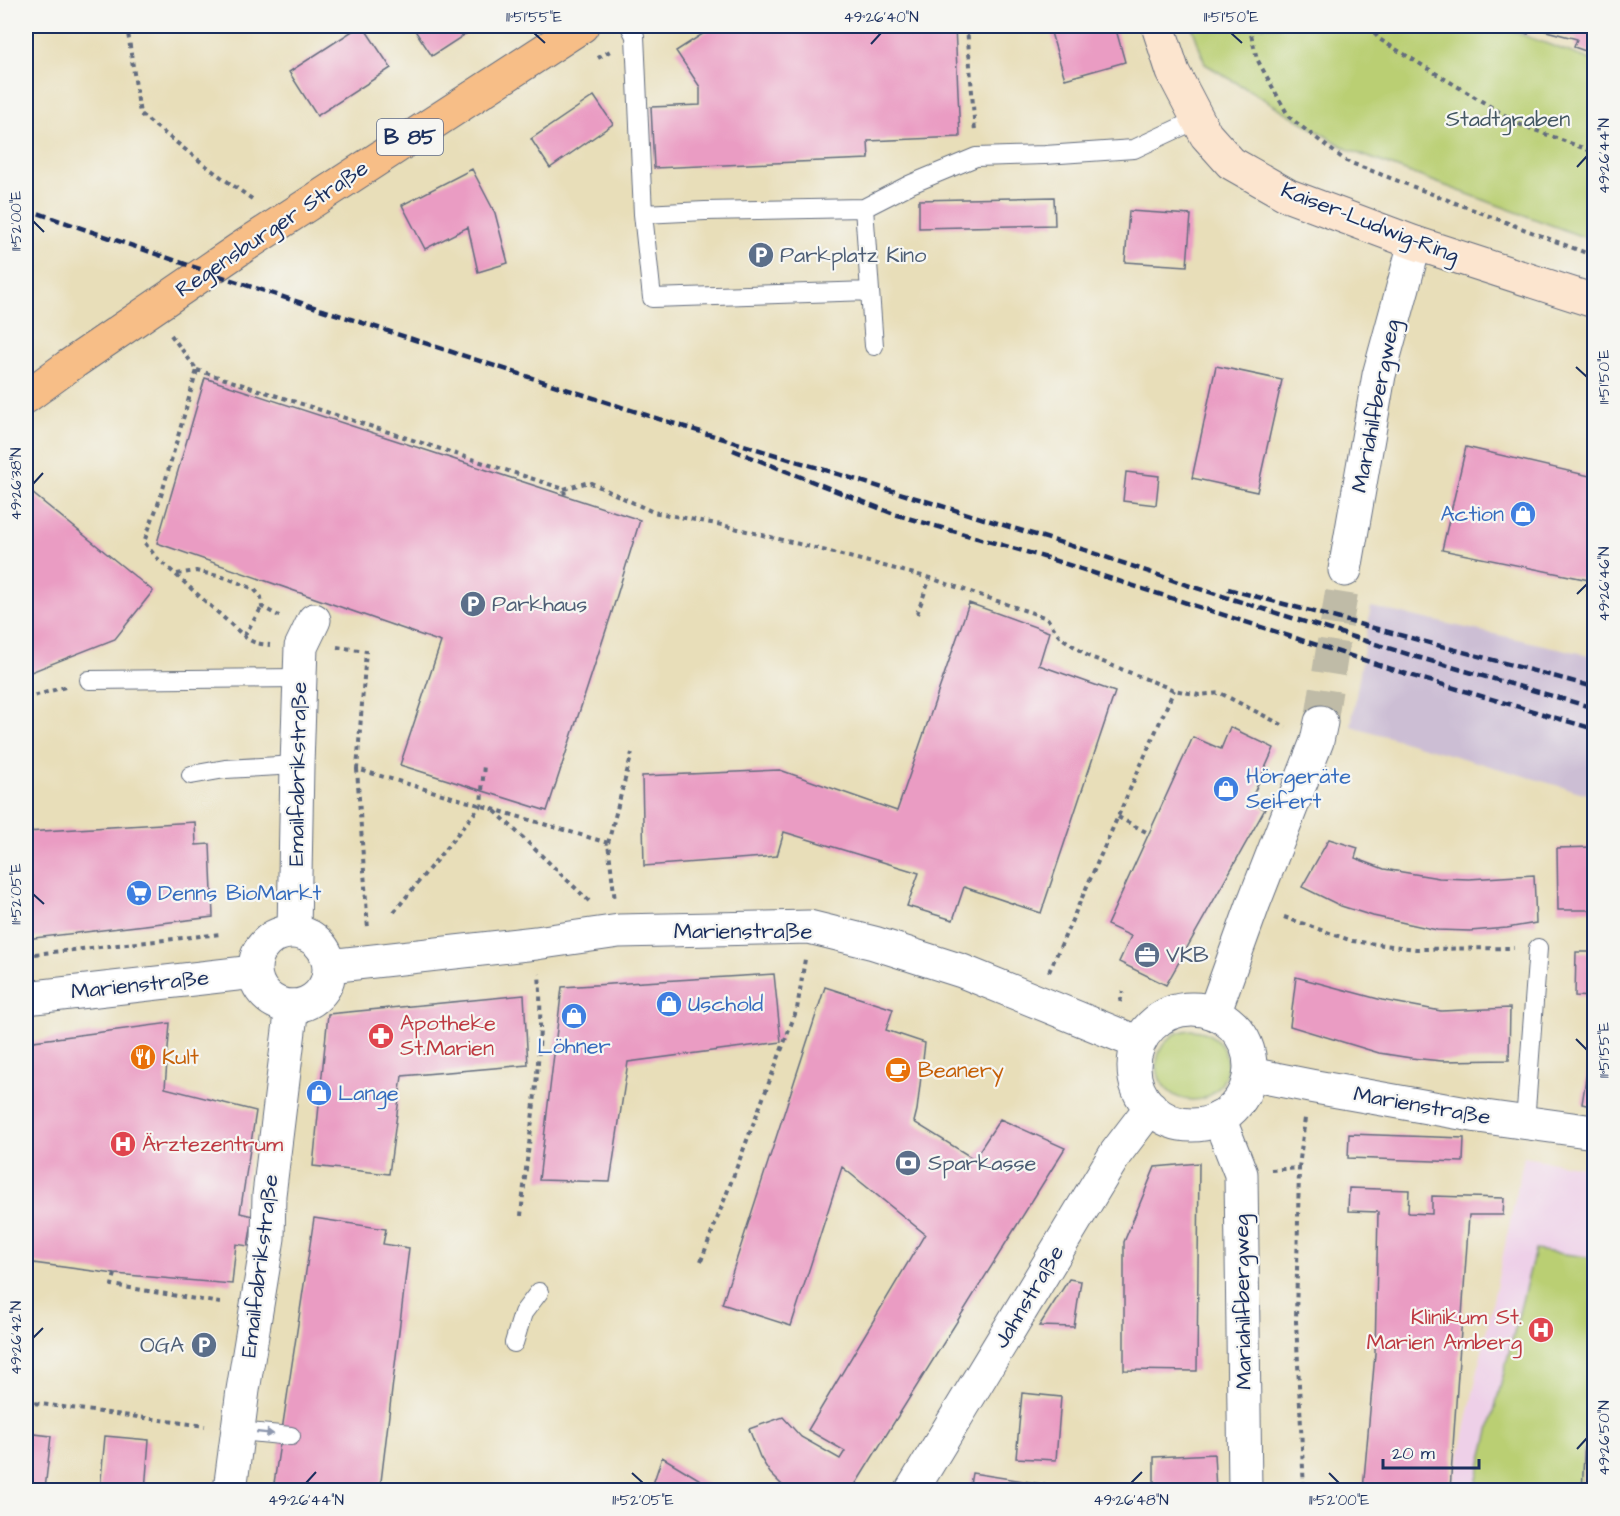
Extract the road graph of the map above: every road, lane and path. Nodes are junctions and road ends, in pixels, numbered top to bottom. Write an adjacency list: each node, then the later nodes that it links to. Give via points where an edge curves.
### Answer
1 (127, 26): 13 (path, via 140,114)
2 (582, 26): 13 (main road, Regensburger Straße / B 85)
3 (630, 26): 12 (lane, via 635,36)
4 (968, 26): 10 (path)
5 (1158, 26): 8 (main road, Kaiser-Ludwig-Ring, via 1173,72)
6 (1249, 26): 15 (path, via 1257,59 1289,117 1346,161)
7 (1369, 26): 9 (path, via 1380,39 1521,125)
8 (1198, 118): 10 (lane, via 1134,149); 14 (main road, Kaiser-Ludwig-Ring, via 1206,135 1231,163 1260,180 1289,196)
9 (1594, 152)
10 (976, 157): 11 (lane)
11 (864, 208): 12 (lane); 16 (lane)
12 (643, 214): 16 (lane, via 652,298)
13 (283, 220): 21 (main road, Regensburger Straße / B 85)
14 (1415, 243): 17 (main road, Kaiser-Ludwig-Ring); 24 (street, Mariahilfbergweg, via 1379,375)
15 (1594, 256)
16 (870, 291): 19 (lane)
17 (1594, 301)
18 (165, 328): 20 (path)
19 (874, 346)
20 (197, 370): 22 (path); 25 (path, via 144,542)
21 (26, 398)
22 (564, 489): 23 (path); 26 (path, via 589,482 653,512)
23 (565, 496)
24 (1345, 570)
25 (177, 574): 27 (path, via 196,571 227,578 254,589 261,597); 30 (path)
26 (930, 578): 28 (path); 34 (path, via 1047,618 1059,636 1088,656)
27 (262, 607): 29 (path); 30 (path)
28 (917, 614)
29 (281, 617)
30 (244, 636): 32 (path, via 260,645)
31 (333, 646): 40 (path, via 366,651)
32 (305, 648): 33 (lane); 39 (street, Emailfabrikstraße)
33 (88, 680): 35 (path)
34 (1174, 690): 36 (path, via 1199,695 1220,693 1299,734); 44 (path)
35 (26, 698)
36 (1319, 732): 62 (street)
37 (632, 753): 46 (path)
38 (484, 764): 42 (path)
39 (297, 765): 41 (lane); 50 (street, Emailfabrikstraße)
40 (357, 769): 42 (path); 53 (path)
41 (191, 775)
42 (481, 805): 43 (path); 47 (path)
43 (493, 808): 46 (path); 51 (path)
44 (1118, 817): 45 (path); 60 (path)
45 (1150, 834)
46 (608, 843): 51 (path)
47 (394, 912)
48 (1286, 918): 55 (path, via 1352,941 1416,949)
49 (808, 927): 51 (street, Marienstraße); 60 (street, Marienstraße, via 962,971); 73 (path, via 797,1009)
50 (294, 931): 57 (street, via 314,938 322,946); 58 (street, via 269,938 255,959)
51 (619, 931): 54 (street, Marienstraße)
52 (220, 934): 56 (path)
53 (368, 936)
54 (536, 943): 57 (street, Marienstraße); 72 (path, via 541,998 538,1066)
55 (1538, 948): 68 (lane)
56 (26, 955)
57 (329, 966): 61 (street, via 328,978 315,998)
58 (254, 972): 59 (street, Marienstraße); 61 (street, via 262,993 281,1005)
59 (26, 998)
60 (1036, 1001): 63 (street, Marienstraße)
61 (292, 1006): 79 (street, Emailfabrikstraße, via 269,1195 268,1238)
62 (1214, 1013): 63 (street, via 1179,1010 1149,1028); 64 (street, via 1243,1037 1250,1055)
63 (1140, 1043): 65 (street, via 1135,1077)
64 (1250, 1074): 67 (street, via 1245,1092); 68 (street, Marienstraße)
65 (1150, 1107): 67 (street, via 1183,1124 1202,1124); 82 (street, Jahnstraße, via 1116,1153)
66 (1305, 1117): 70 (path)
67 (1220, 1118): 83 (street, Mariahilfbergweg, via 1241,1173)
68 (1525, 1123): 69 (street, Marienstraße)
69 (1594, 1132)
70 (1299, 1168): 71 (path); 84 (path, via 1296,1322)
71 (1262, 1171)
72 (521, 1216)
73 (702, 1261)
74 (116, 1274): 76 (path, via 112,1285)
75 (538, 1292): 77 (lane, via 523,1313)
76 (220, 1303)
77 (514, 1343)
78 (26, 1402): 79 (path)
79 (239, 1431): 80 (lane, one-way to 80); 81 (street, Emailfabrikstraße)
80 (291, 1436)
81 (230, 1491)
82 (912, 1491)
83 (1245, 1491)
84 (1304, 1491)

